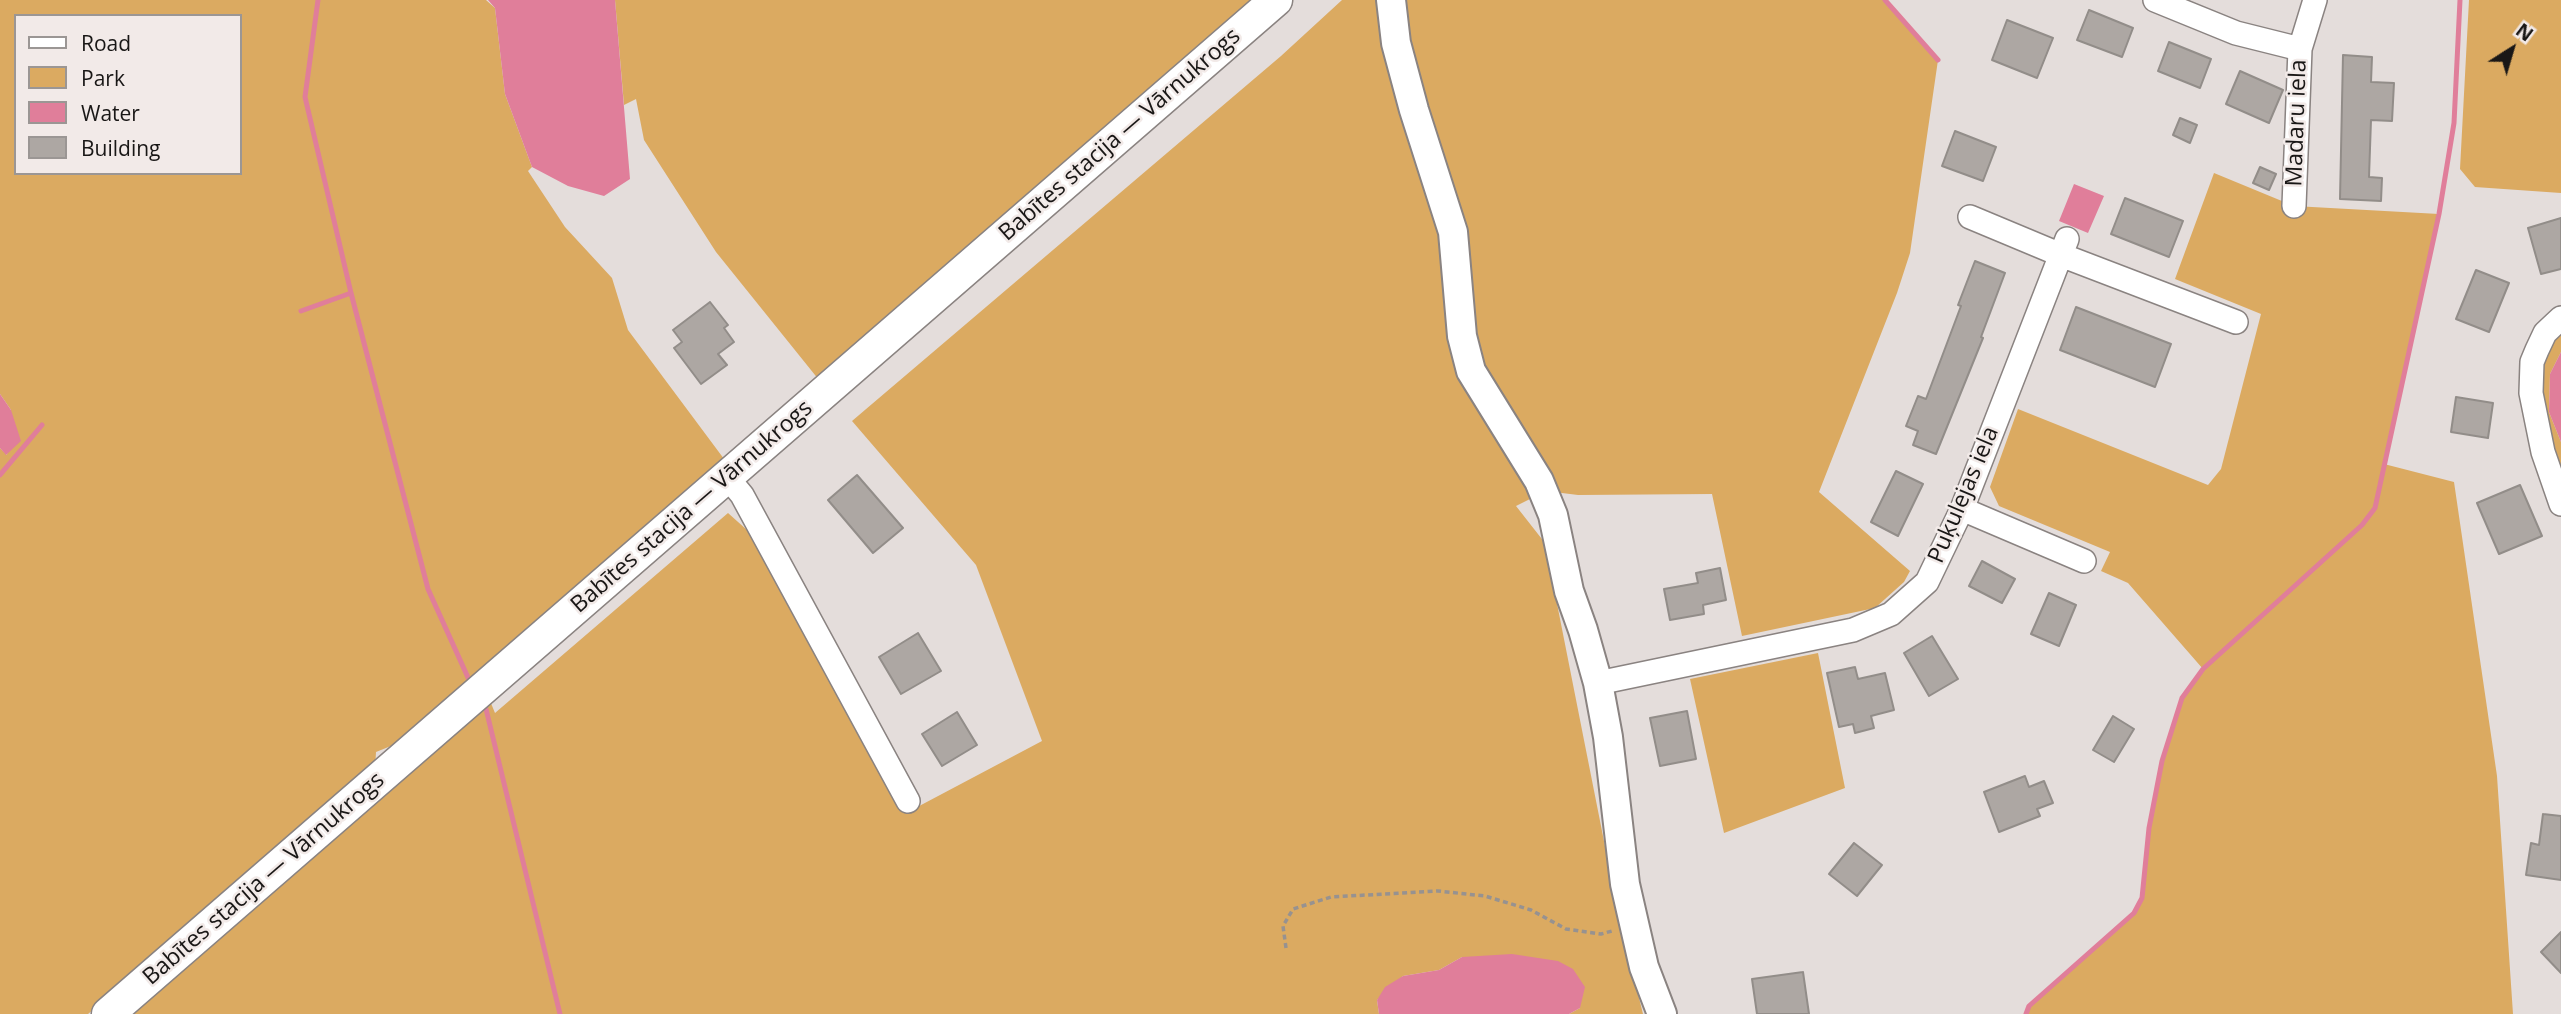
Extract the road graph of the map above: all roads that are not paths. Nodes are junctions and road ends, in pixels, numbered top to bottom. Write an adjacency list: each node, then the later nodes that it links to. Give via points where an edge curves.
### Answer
1 (1276, 0): 11 (main road, Babītes stacija — Vārnukrogs)
2 (1391, 0): 15 (street, via 1399,56 1453,232 1462,336 1471,370 1539,481 1553,515 1569,591)
3 (2155, 0): 5 (street, via 2236,33)
4 (2315, 0): 5 (street, Madaru iela)
5 (2300, 49): 6 (street, Madaru iela)
6 (2294, 206)
7 (1970, 217): 8 (street)
8 (2064, 247): 10 (street); 13 (street, Puķulejas iela)
9 (2561, 318): 12 (street, via 2545,334 2532,362 2531,393 2543,452)
10 (2236, 322)
11 (727, 477): 16 (street, via 748,506); 17 (main road, Babītes stacija — Vārnukrogs)
12 (2561, 504)
13 (1962, 509): 14 (street); 15 (street, Puķulejas iela, via 1927,582 1891,614 1853,630)
14 (2084, 561)
15 (1598, 683): 18 (street, via 1625,884 1644,967)
16 (908, 801)
17 (108, 1014)
18 (1662, 1014)

